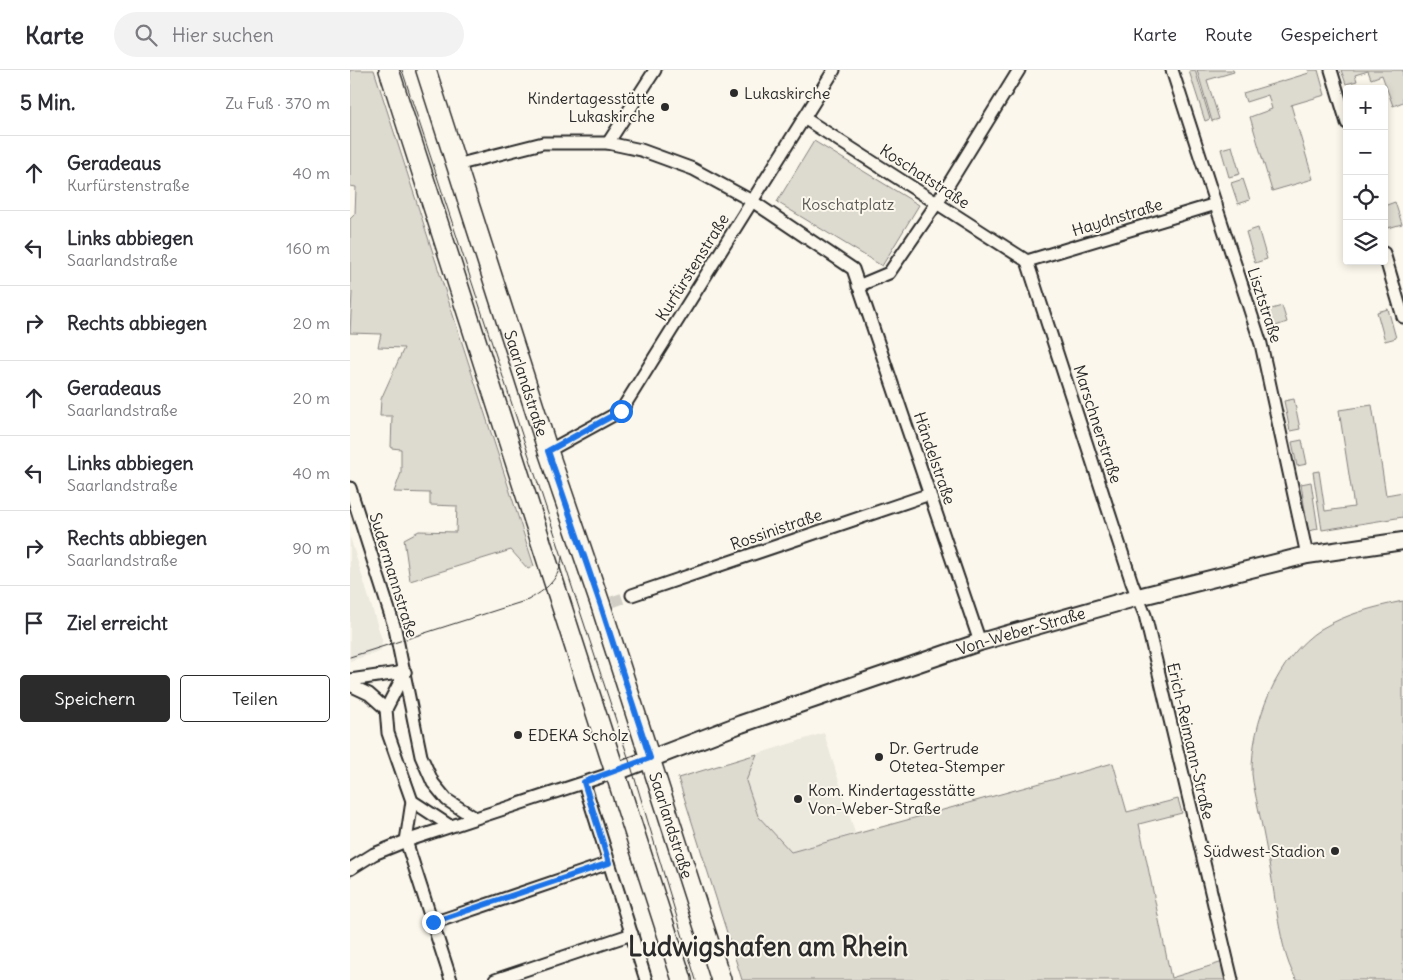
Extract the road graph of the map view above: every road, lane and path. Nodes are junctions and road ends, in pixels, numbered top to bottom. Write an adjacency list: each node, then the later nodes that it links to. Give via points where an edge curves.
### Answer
1 (388, 70): 32 (main road)
2 (426, 70): 11 (main road, Saarlandstraße)
3 (655, 70): 10 (street)
4 (1019, 70): 13 (street)
5 (1172, 70): 14 (street, Lisztstraße)
6 (1331, 70): 8 (street)
7 (830, 72): 9 (street, Kurfürstenstraße)
8 (1343, 110)
9 (804, 118): 12 (street, Kurfürstenstraße); 13 (street, Koschatstraße)
10 (608, 143): 11 (street, via 542,143); 12 (street, via 641,150 693,170)
11 (456, 165): 19 (main road, Saarlandstraße)
12 (752, 201): 17 (street, via 853,269); 19 (street, Kurfürstenstraße, via 621,411)
13 (937, 203): 15 (street, Koschatstraße); 17 (street, via 888,273)
14 (1216, 204): 15 (street, Haydnstraße); 23 (street, Lisztstraße, via 1261,344)
15 (1027, 261): 25 (street, Marschnerstraße)
16 (1388, 265): 18 (street)
17 (858, 286): 21 (street, Händelstraße)
18 (1403, 317)
19 (548, 451): 31 (main road, Saarlandstraße, via 607,604)
20 (350, 488): 27 (street, Sudermannstraße, via 395,629)
21 (930, 494): 24 (street, Rossinistraße); 26 (street, Händelstraße)
22 (1403, 541): 23 (street, Von-Weber-Straße)
23 (1308, 555): 25 (street, Von-Weber-Straße)
24 (632, 595)
25 (1138, 597): 26 (street, Von-Weber-Straße); 47 (street, Erich-Reimann-Straße)
26 (980, 642): 31 (street, Von-Weber-Straße)
27 (405, 672): 28 (street); 30 (street); 35 (street, Sudermannstraße, via 421,756 433,783 447,800)
28 (350, 680)
29 (350, 685): 30 (street, via 369,694)
30 (386, 708): 34 (street, via 388,733)
31 (650, 758): 32 (street, Von-Weber-Straße); 46 (main road, Saarlandstraße)
32 (616, 772): 33 (street); 45 (main road)
33 (584, 782): 35 (street); 38 (street)
34 (412, 800): 36 (street); 37 (street)
35 (475, 818): 36 (street)
36 (450, 826): 37 (street)
37 (406, 841): 39 (street, via 374,854); 40 (street)
38 (609, 863): 40 (street); 41 (street)
39 (350, 869)
40 (433, 922): 42 (street)
41 (632, 934): 43 (street); 44 (street)
42 (451, 980)
43 (495, 980)
44 (646, 980)
45 (682, 980)
46 (721, 980)
47 (1232, 980)

